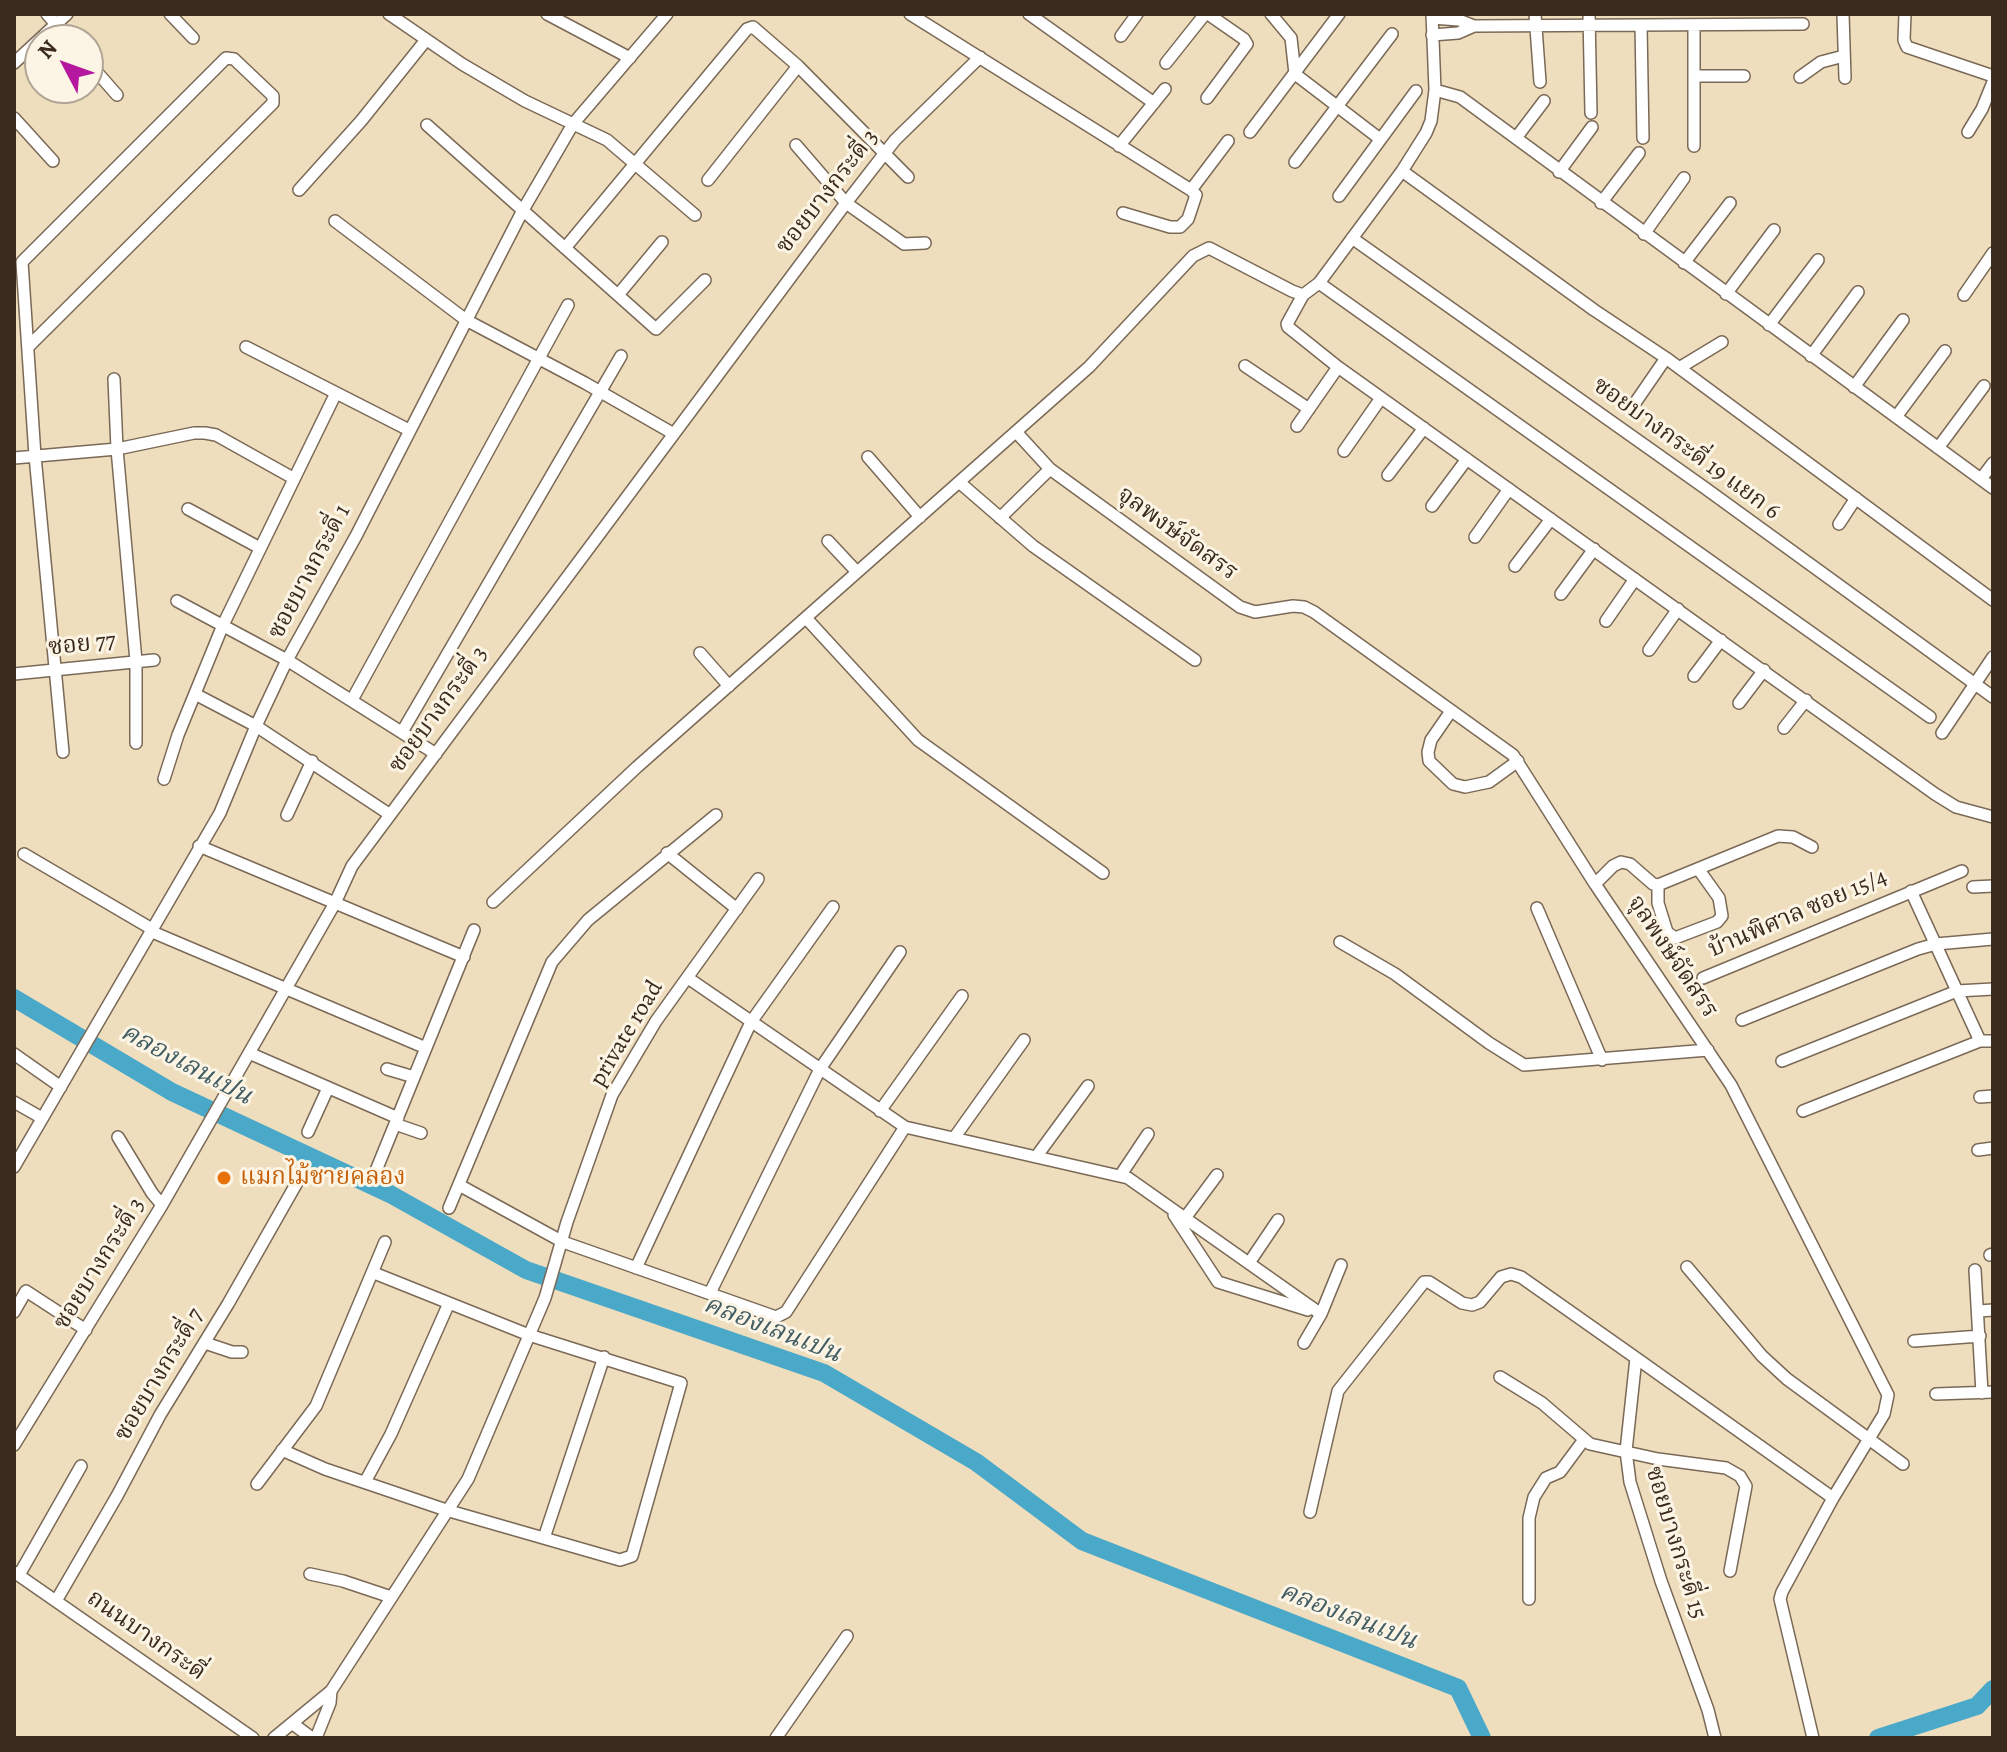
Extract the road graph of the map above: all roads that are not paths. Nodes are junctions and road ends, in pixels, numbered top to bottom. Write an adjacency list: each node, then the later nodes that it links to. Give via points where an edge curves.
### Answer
1 (170, 14): 25 (street)
2 (389, 14): 26 (street)
3 (547, 14): 29 (street)
4 (667, 14): 29 (street, ซอยบางกระดี่ 1)
5 (910, 14): 28 (street)
6 (1029, 14): 47 (street)
7 (1137, 14): 24 (street)
8 (1207, 14): 30 (street); 45 (street, via 1247,44)
9 (1271, 14): 32 (street, via 1291,38)
10 (1339, 14): 32 (street)
11 (1843, 14): 27 (street)
12 (1905, 14): 35 (street, via 1907,47)
13 (1432, 16): 18 (street); 23 (street)
14 (1731, 19): 15 (street); 21 (street)
15 (1783, 19): 19 (street)
16 (1535, 20): 17 (street); 18 (street); 39 (street)
17 (1589, 20): 20 (street); 49 (street)
18 (1481, 22): 23 (street, via 1458,33)
19 (1803, 24)
20 (1641, 25): 21 (street); 57 (street)
21 (1694, 25): 33 (street)
22 (1392, 34): 48 (street)
23 (1432, 35): 42 (street)
24 (1121, 36)
25 (193, 38)
26 (426, 40): 51 (street); 73 (street)
27 (1844, 56): 36 (street, via 1821,62); 37 (street)
28 (980, 57): 61 (street); 63 (street, ซอยบางกระดี่ 3)
29 (630, 58): 51 (street, ซอยบางกระดี่ 1)
30 (1166, 63)
31 (798, 66): 63 (street); 67 (street, via 758,30 747,29); 72 (street)
32 (1295, 74): 48 (street); 54 (street)
33 (1694, 76): 34 (street); 62 (street)
34 (1744, 76)
35 (1993, 76)
36 (1800, 77)
37 (1845, 78)
38 (104, 80): 44 (street)
39 (1540, 82)
40 (1993, 82): 55 (street)
41 (1165, 89): 47 (street)
42 (1435, 90): 56 (street, via 1460,97); 68 (street, via 1431,121)
43 (1416, 91): 58 (street)
44 (117, 95)
45 (1207, 98)
46 (1544, 101): 56 (street)
47 (1154, 103): 61 (street)
48 (1338, 106): 58 (street); 66 (street)
49 (1591, 113)
50 (14, 118): 65 (street)
51 (573, 124): 67 (street, via 607,140); 79 (street, ซอยบางกระดี่ 1)
52 (427, 125): 79 (street)
53 (1592, 127): 69 (street)
54 (1250, 132)
55 (1968, 132)
56 (1516, 138): 69 (street)
57 (1643, 138)
58 (1380, 139): 75 (street)
59 (1228, 141): 74 (street)
60 (796, 145): 76 (street)
61 (1119, 146): 74 (street)
62 (1694, 146)
63 (885, 152): 70 (street); 76 (street, ซอยบางกระดี่ 3)
64 (1639, 153): 77 (street)
65 (53, 161)
66 (1295, 162)
67 (634, 163): 81 (street); 88 (street)
68 (1402, 171): 85 (street); 111 (street)
69 (1559, 172): 77 (street)
70 (908, 177)
71 (1684, 178): 84 (street)
72 (708, 180)
73 (299, 190)
74 (1191, 190): 80 (street, via 1195,199 1180,227)
75 (1339, 196)
76 (846, 203): 87 (street, via 904,244); 128 (street, ซอยบางกระดี่ 3)
77 (1601, 203): 84 (street)
78 (1730, 203): 91 (street)
79 (523, 210): 88 (street); 101 (street, ซอยบางกระดี่ 1)
80 (1123, 213)
81 (695, 215)
82 (335, 221): 101 (street)
83 (1774, 230): 95 (street)
84 (1644, 234): 91 (street)
85 (1352, 238): 93 (street); 177 (street, ซอยบางกระดี่ 19 แยก 6)
86 (662, 242): 96 (street)
87 (925, 243)
88 (565, 248): 96 (street)
89 (1993, 253): 98 (street)
90 (1818, 260): 103 (street)
91 (1684, 263): 95 (street)
92 (705, 280): 96 (street, via 656,329)
93 (1319, 283): 97 (street); 185 (street)
94 (1858, 292): 109 (street)
95 (1726, 294): 103 (street)
96 (618, 295)
97 (1303, 295): 113 (street, via 1288,327); 127 (street, via 1217,251 1200,252)
98 (1964, 295)
99 (19, 304): 105 (street); 105 (street, via 25,257 226,58 234,59 273,96 273,103)
100 (568, 305): 110 (street)
101 (466, 320): 110 (street); 126 (street, ซอยบางกระดี่ 1)
102 (1903, 320): 117 (street)
103 (1769, 325): 109 (street)
104 (1722, 342): 114 (street)
105 (29, 346): 132 (street)
106 (246, 347): 119 (street)
107 (1945, 351): 123 (street)
108 (621, 356): 118 (street)
109 (1811, 356): 117 (street)
110 (539, 358): 118 (street); 181 (street)
111 (1666, 358): 114 (street); 121 (street)
112 (1245, 366): 122 (street)
113 (1338, 367): 120 (street); 122 (street)
114 (1679, 368): 144 (street)
115 (114, 379): 130 (street)
116 (1984, 386): 129 (street)
117 (1854, 387): 123 (street)
118 (601, 392): 128 (street); 188 (street)
119 (336, 393): 126 (street); 139 (street)
120 (1381, 398): 125 (street); 131 (street)
121 (1635, 403)
122 (1309, 409): 124 (street)
123 (1896, 417): 129 (street)
124 (1297, 426)
125 (1424, 428): 135 (street); 138 (street)
126 (409, 430): 170 (street, ซอยบางกระดี่ 1)
127 (1017, 433): 137 (street, จุลพงษ์จัดสรร); 141 (street)
128 (674, 434): 192 (street, ซอยบางกระดี่ 3)
129 (1938, 448): 140 (street)
130 (117, 449): 132 (street); 139 (street, via 194,433 216,435); 172 (street)
131 (1344, 451)
132 (35, 456): 134 (street); 173 (street)
133 (868, 457): 147 (street)
134 (14, 458)
135 (1467, 459): 143 (street); 145 (street)
136 (1993, 463): 140 (street)
137 (1050, 469): 148 (street); 184 (street, จุลพงษ์จัดสรร, via 1240,607 1255,612 1304,607)
138 (1388, 475)
139 (293, 478): 153 (street)
140 (1981, 479): 142 (street)
141 (959, 482): 147 (street); 148 (street)
142 (1993, 488)
143 (1509, 489): 149 (street); 151 (street)
144 (1856, 498): 150 (street); 159 (street)
145 (1432, 506)
146 (188, 509): 153 (street)
147 (920, 517): 156 (street)
148 (1000, 518): 171 (street)
149 (1551, 519): 154 (street); 155 (street)
150 (1839, 524)
151 (1475, 537)
152 (828, 541): 156 (street)
153 (260, 548): 164 (street)
154 (1594, 549): 157 (street); 158 (street)
155 (1515, 566)
156 (857, 572): 162 (street)
157 (1635, 579): 161 (street); 163 (street)
158 (1561, 594)
159 (1993, 600)
160 (177, 601): 164 (street)
161 (1678, 609): 165 (street); 166 (street)
162 (806, 618): 178 (street); 206 (street, via 918,740)
163 (1606, 621)
164 (223, 625): 170 (street); 179 (street)
165 (1721, 640): 174 (street); 176 (street)
166 (1649, 650)
167 (700, 653): 178 (street)
168 (1993, 657): 177 (street)
169 (154, 660): 172 (street, ซอย 77)
170 (287, 660): 181 (street); 186 (street, ซอยบางกระดี่ 1)
171 (1195, 660)
172 (136, 661): 173 (street, ซอย 77); 190 (street)
173 (56, 670): 175 (street, ซอย 77); 191 (street)
174 (1764, 670): 182 (street); 183 (street)
175 (14, 674)
176 (1694, 676)
177 (1975, 684): 180 (street, ซอยบางกระดี่ 19 แยก 6); 189 (street)
178 (729, 686): 213 (street)
179 (195, 694): 186 (street); 195 (street)
180 (1993, 697)
181 (352, 700): 188 (street)
182 (1806, 700): 187 (street); 199 (street, via 1948,803)
183 (1739, 703)
184 (1451, 711): 194 (street, จุลพงษ์จัดสรร); 194 (street, via 1428,752 1429,761 1453,784 1489,782)
185 (1930, 717)
186 (256, 726): 193 (street); 200 (street, ซอยบางกระดี่ 1, via 220,813)
187 (1784, 728)
188 (402, 732): 192 (street)
189 (1942, 733)
190 (136, 743)
191 (63, 752)
192 (436, 754): 196 (street, ซอยบางกระดี่ 3)
193 (312, 761): 196 (street); 197 (street)
194 (1518, 761): 208 (street, จุลพงษ์จัดสรร)
195 (164, 779)
196 (389, 814): 214 (street, ซอยบางกระดี่ 3, via 352,866)
197 (287, 815)
198 (716, 815): 202 (street)
199 (1993, 817)
200 (199, 846): 214 (street); 218 (street, ซอยบางกระดี่ 1)
201 (1812, 847): 204 (street, via 1778,836)
202 (667, 853): 217 (street); 269 (street, via 588,920 552,962)
203 (24, 854): 218 (street)
204 (1699, 870): 209 (street); 209 (street, via 1719,898 1722,916 1675,938 1667,932)
205 (1962, 871): 212 (street, บ้านพิศาล ซอย 15/4)
206 (1103, 873)
207 (758, 879): 217 (street, private road)
208 (1595, 884): 209 (street, via 1621,862); 237 (street, จุลพงษ์จัดสรร)
209 (1658, 885)
210 (1993, 886): 211 (street)
211 (1973, 887)
212 (1911, 891): 222 (street); 226 (street, บ้านพิศาล ซอย 15/4)
213 (493, 902)
214 (335, 903): 224 (street); 227 (street, ซอยบางกระดี่ 3)
215 (833, 907): 232 (street)
216 (1537, 908): 240 (street)
217 (737, 909): 225 (street, private road)
218 (151, 930): 227 (street); 246 (street, ซอยบางกระดี่ 1)
219 (474, 930): 224 (street)
220 (1993, 939): 222 (street)
221 (1340, 942): 240 (street, via 1395,974 1520,1063)
222 (1936, 944): 229 (street); 231 (street)
223 (900, 952): 243 (street)
224 (464, 957): 236 (street)
225 (688, 978): 232 (street); 276 (street, private road, via 612,1095)
226 (1703, 978)
227 (285, 989): 236 (street); 238 (street, ซอยบางกระดี่ 3)
228 (1993, 989): 229 (street)
229 (1957, 991): 234 (street); 241 (street)
230 (962, 996): 251 (street)
231 (1742, 1020)
232 (751, 1022): 243 (street); 279 (street)
233 (1024, 1040): 260 (street)
234 (1980, 1041): 235 (street); 252 (street)
235 (1993, 1041)
236 (426, 1048): 244 (street)
237 (1708, 1050): 240 (street); 300 (street, จุลพงษ์จัดสรร, via 1731,1085 1888,1395 1888,1407)
238 (249, 1053): 247 (street); 270 (street, ซอยบางกระดี่ 3)
239 (14, 1054): 246 (street)
240 (1602, 1060)
241 (1782, 1061)
242 (387, 1069): 244 (street)
243 (820, 1069): 251 (street); 282 (street)
244 (414, 1077): 254 (street)
245 (1088, 1086): 263 (street)
246 (61, 1087): 253 (street, ซอยบางกระดี่ 1)
247 (328, 1088): 254 (street); 256 (street)
248 (1993, 1096): 249 (street)
249 (1980, 1097)
250 (14, 1102): 253 (street)
251 (880, 1111): 255 (street)
252 (1803, 1111)
253 (42, 1118): 264 (street, ซอยบางกระดี่ 1)
254 (397, 1121): 257 (street); 268 (street)
255 (905, 1127): 260 (street); 282 (street, via 782,1316)
256 (308, 1132)
257 (421, 1133)
258 (1148, 1134): 267 (street)
259 (118, 1137): 270 (street)
260 (954, 1138): 263 (street)
261 (1993, 1148): 262 (street)
262 (1978, 1150)
263 (1036, 1157): 267 (street)
264 (14, 1167)
265 (303, 1172): 292 (street, ซอยบางกระดี่ 7)
266 (1217, 1175): 273 (street)
267 (1120, 1176): 271 (street)
268 (373, 1178)
269 (459, 1185): 272 (street); 276 (street)
270 (162, 1205): 288 (street, ซอยบางกระดี่ 3)
271 (1169, 1207): 273 (street); 284 (street, via 1218,1282)
272 (449, 1208)
273 (1185, 1218): 277 (street)
274 (1278, 1220): 277 (street)
275 (385, 1242): 281 (street)
276 (563, 1242): 279 (street); 289 (street, private road)
277 (1249, 1263): 284 (street)
278 (1687, 1267): 300 (street, via 1762,1356)
279 (636, 1268): 282 (street)
280 (1975, 1270): 286 (street)
281 (374, 1273): 283 (street); 303 (street, via 316,1406)
282 (710, 1293)
283 (449, 1303): 289 (street); 307 (street)
284 (1316, 1310): 293 (street)
285 (1993, 1310): 286 (street)
286 (1979, 1311): 290 (street)
287 (14, 1312): 288 (street, via 30,1286)
288 (86, 1330): 302 (street, ซอยบางกระดี่ 3)
289 (529, 1335): 295 (street); 310 (street, via 468,1479)
290 (1980, 1336): 291 (street); 298 (street)
291 (1914, 1341)
292 (205, 1343): 294 (street); 318 (street, ซอยบางกระดี่ 7)
293 (1304, 1343)
294 (242, 1352)
295 (604, 1357): 312 (street); 312 (street, via 678,1381 682,1387 632,1556 620,1560)
296 (1636, 1358): 304 (street, ซอยบางกระดี่ 15); 309 (street); 311 (street, via 1521,1277 1501,1277 1472,1305 1424,1282 1338,1391)
297 (1500, 1377): 301 (street, via 1542,1403)
298 (1988, 1393): 299 (street)
299 (1936, 1394)
300 (1869, 1440): 305 (street); 309 (street, จุลพงษ์จัดสรร)
301 (1583, 1441): 304 (street); 317 (street, via 1534,1497)
302 (14, 1445)
303 (282, 1450): 307 (street); 308 (street)
304 (1626, 1451): 313 (street, via 1726,1468 1744,1480); 326 (street, ซอยบางกระดี่ 15, via 1630,1482)
305 (1903, 1464)
306 (81, 1466): 314 (street)
307 (365, 1482): 310 (street)
308 (257, 1484)
309 (1833, 1498): 327 (street, จุลพงษ์จัดสรร, via 1780,1599)
310 (446, 1510): 312 (street); 316 (street)
311 (1310, 1512)
312 (544, 1538)
313 (1730, 1571)
314 (16, 1573): 318 (street, ถนนบางกระดี่)
315 (310, 1574): 316 (street)
316 (391, 1597): 320 (street)
317 (1529, 1599)
318 (56, 1601): 322 (street, ถนนบางกระดี่)
319 (847, 1636): 325 (street)
320 (331, 1691): 321 (street); 324 (street)
321 (293, 1724): 323 (street); 324 (street)
322 (253, 1738)
323 (274, 1738)
324 (314, 1738)
325 (776, 1738)
326 (1715, 1738)
327 (1813, 1738)

